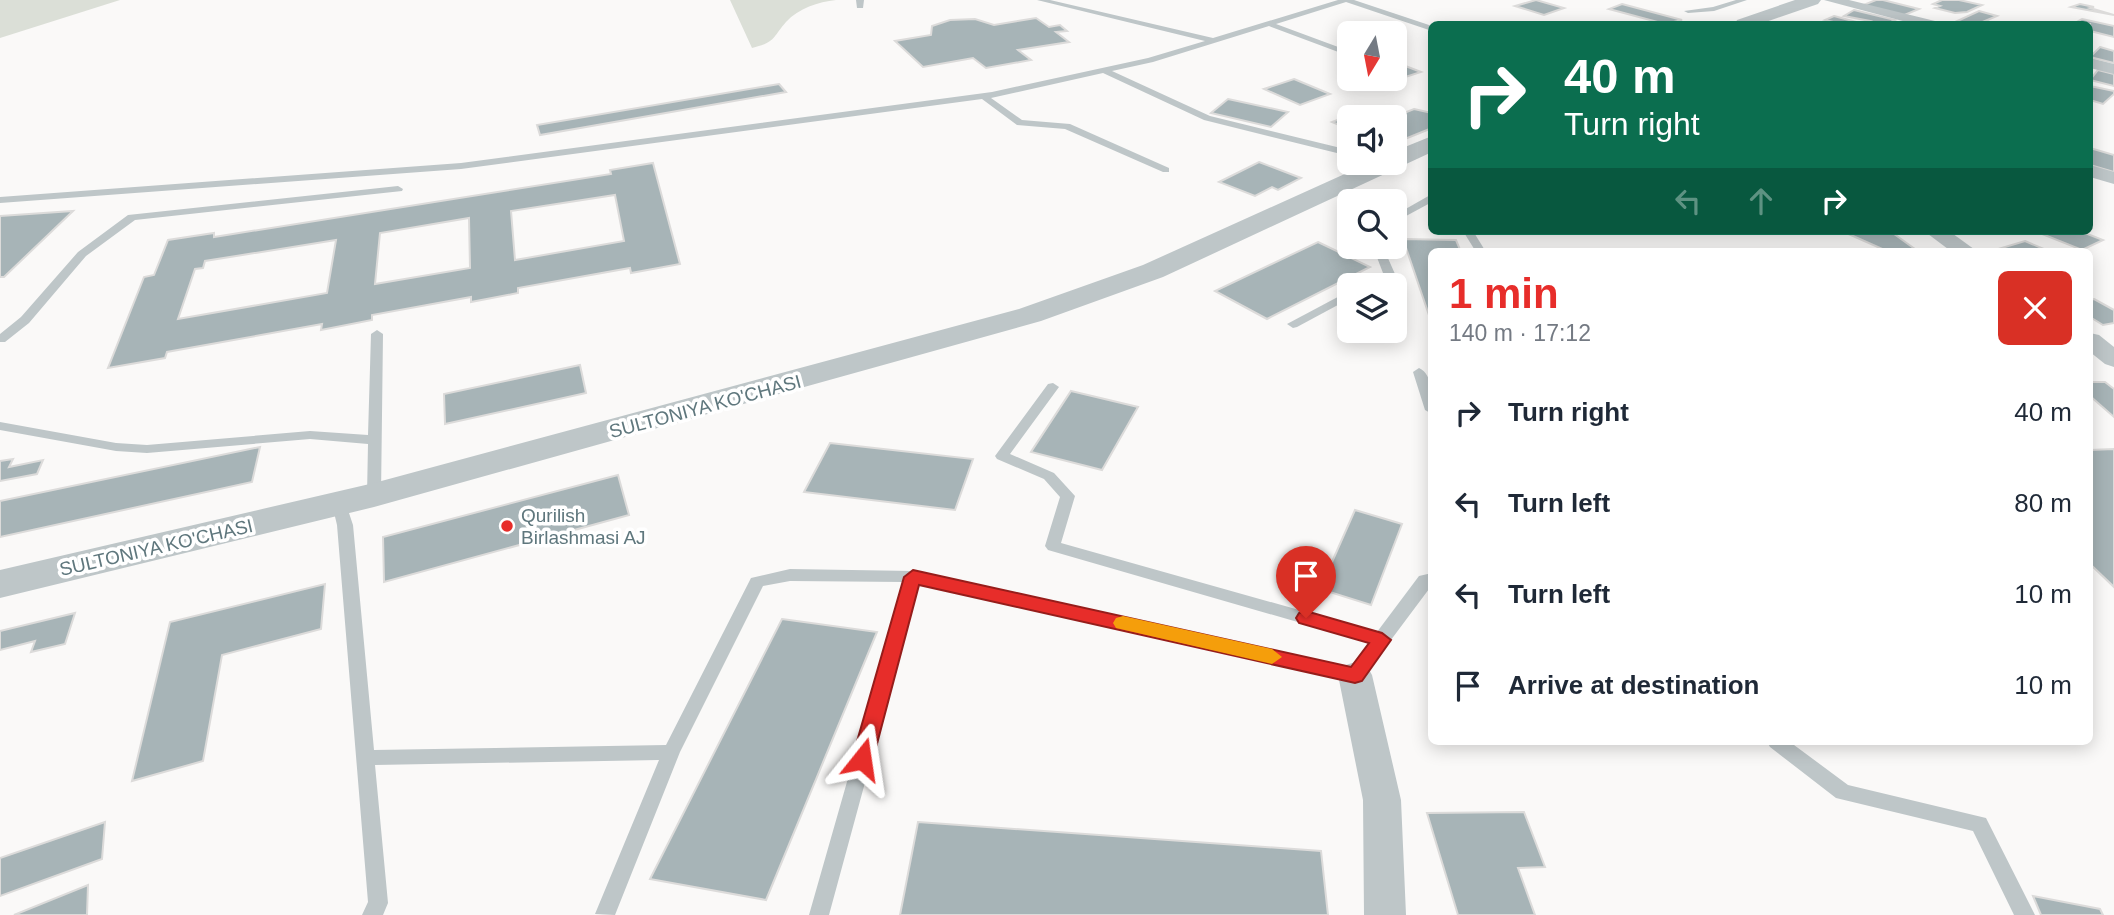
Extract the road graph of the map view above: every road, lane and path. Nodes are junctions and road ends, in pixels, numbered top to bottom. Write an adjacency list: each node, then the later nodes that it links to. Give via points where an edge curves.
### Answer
1 (1041, 0): 11 (lane)
2 (1346, 0): 9 (lane); 10 (lane)
3 (1742, 0): 6 (lane)
4 (1812, 0): 7 (street)
5 (1831, 0): 8 (street)
6 (1688, 11)
7 (1752, 21)
8 (1918, 21)
9 (1270, 24): 11 (lane); 12 (lane)
10 (1428, 28)
11 (1217, 41): 15 (lane)
12 (1337, 49)
13 (2093, 64): 14 (street)
14 (2114, 69)
15 (1105, 71): 16 (lane); 18 (lane, via 1207,118)
16 (983, 96): 20 (lane, via 1020,123 1067,126); 25 (lane, via 461,166)
17 (1428, 145): 19 (street, SULTONIYA KO'CHASI)
18 (1337, 150)
19 (1407, 154)
20 (1166, 170)
21 (2093, 172): 23 (street)
22 (1359, 175): 41 (street, SULTONIYA KO'CHASI, via 1153,271 1063,305)
23 (2114, 178)
24 (398, 189): 33 (lane, via 132,216 82,254 25,320)
25 (0, 200)
26 (1428, 200): 27 (lane)
27 (1407, 212)
28 (1941, 235): 29 (street)
29 (1962, 248)
30 (1337, 300): 31 (lane)
31 (1293, 324)
32 (377, 334): 40 (lane)
33 (0, 340)
34 (2093, 342): 35 (street)
35 (2114, 359)
36 (1419, 372): 38 (lane)
37 (1053, 387): 46 (lane, via 1003,456 1049,476 1068,496 1053,546)
38 (1428, 398)
39 (0, 426): 40 (lane, via 148,450 310,435)
40 (376, 440): 41 (lane)
41 (374, 495): 42 (street, SULTONIYA KO'CHASI)
42 (339, 504): 45 (street, SULTONIYA KO'CHASI); 50 (lane, via 345,526)
43 (913, 577): 47 (lane); 49 (lane, via 790,575 757,582); 53 (lane)
44 (1428, 580): 46 (lane)
45 (0, 584)
46 (1382, 640): 47 (lane)
47 (1355, 675): 54 (street, via 1382,800)
48 (1780, 745): 55 (lane, via 1843,792 1979,824)
49 (671, 752): 50 (lane); 51 (lane)
50 (366, 758): 52 (lane, via 379,903)
51 (605, 914)
52 (372, 915)
53 (819, 915)
54 (1385, 915)
55 (2025, 915)

